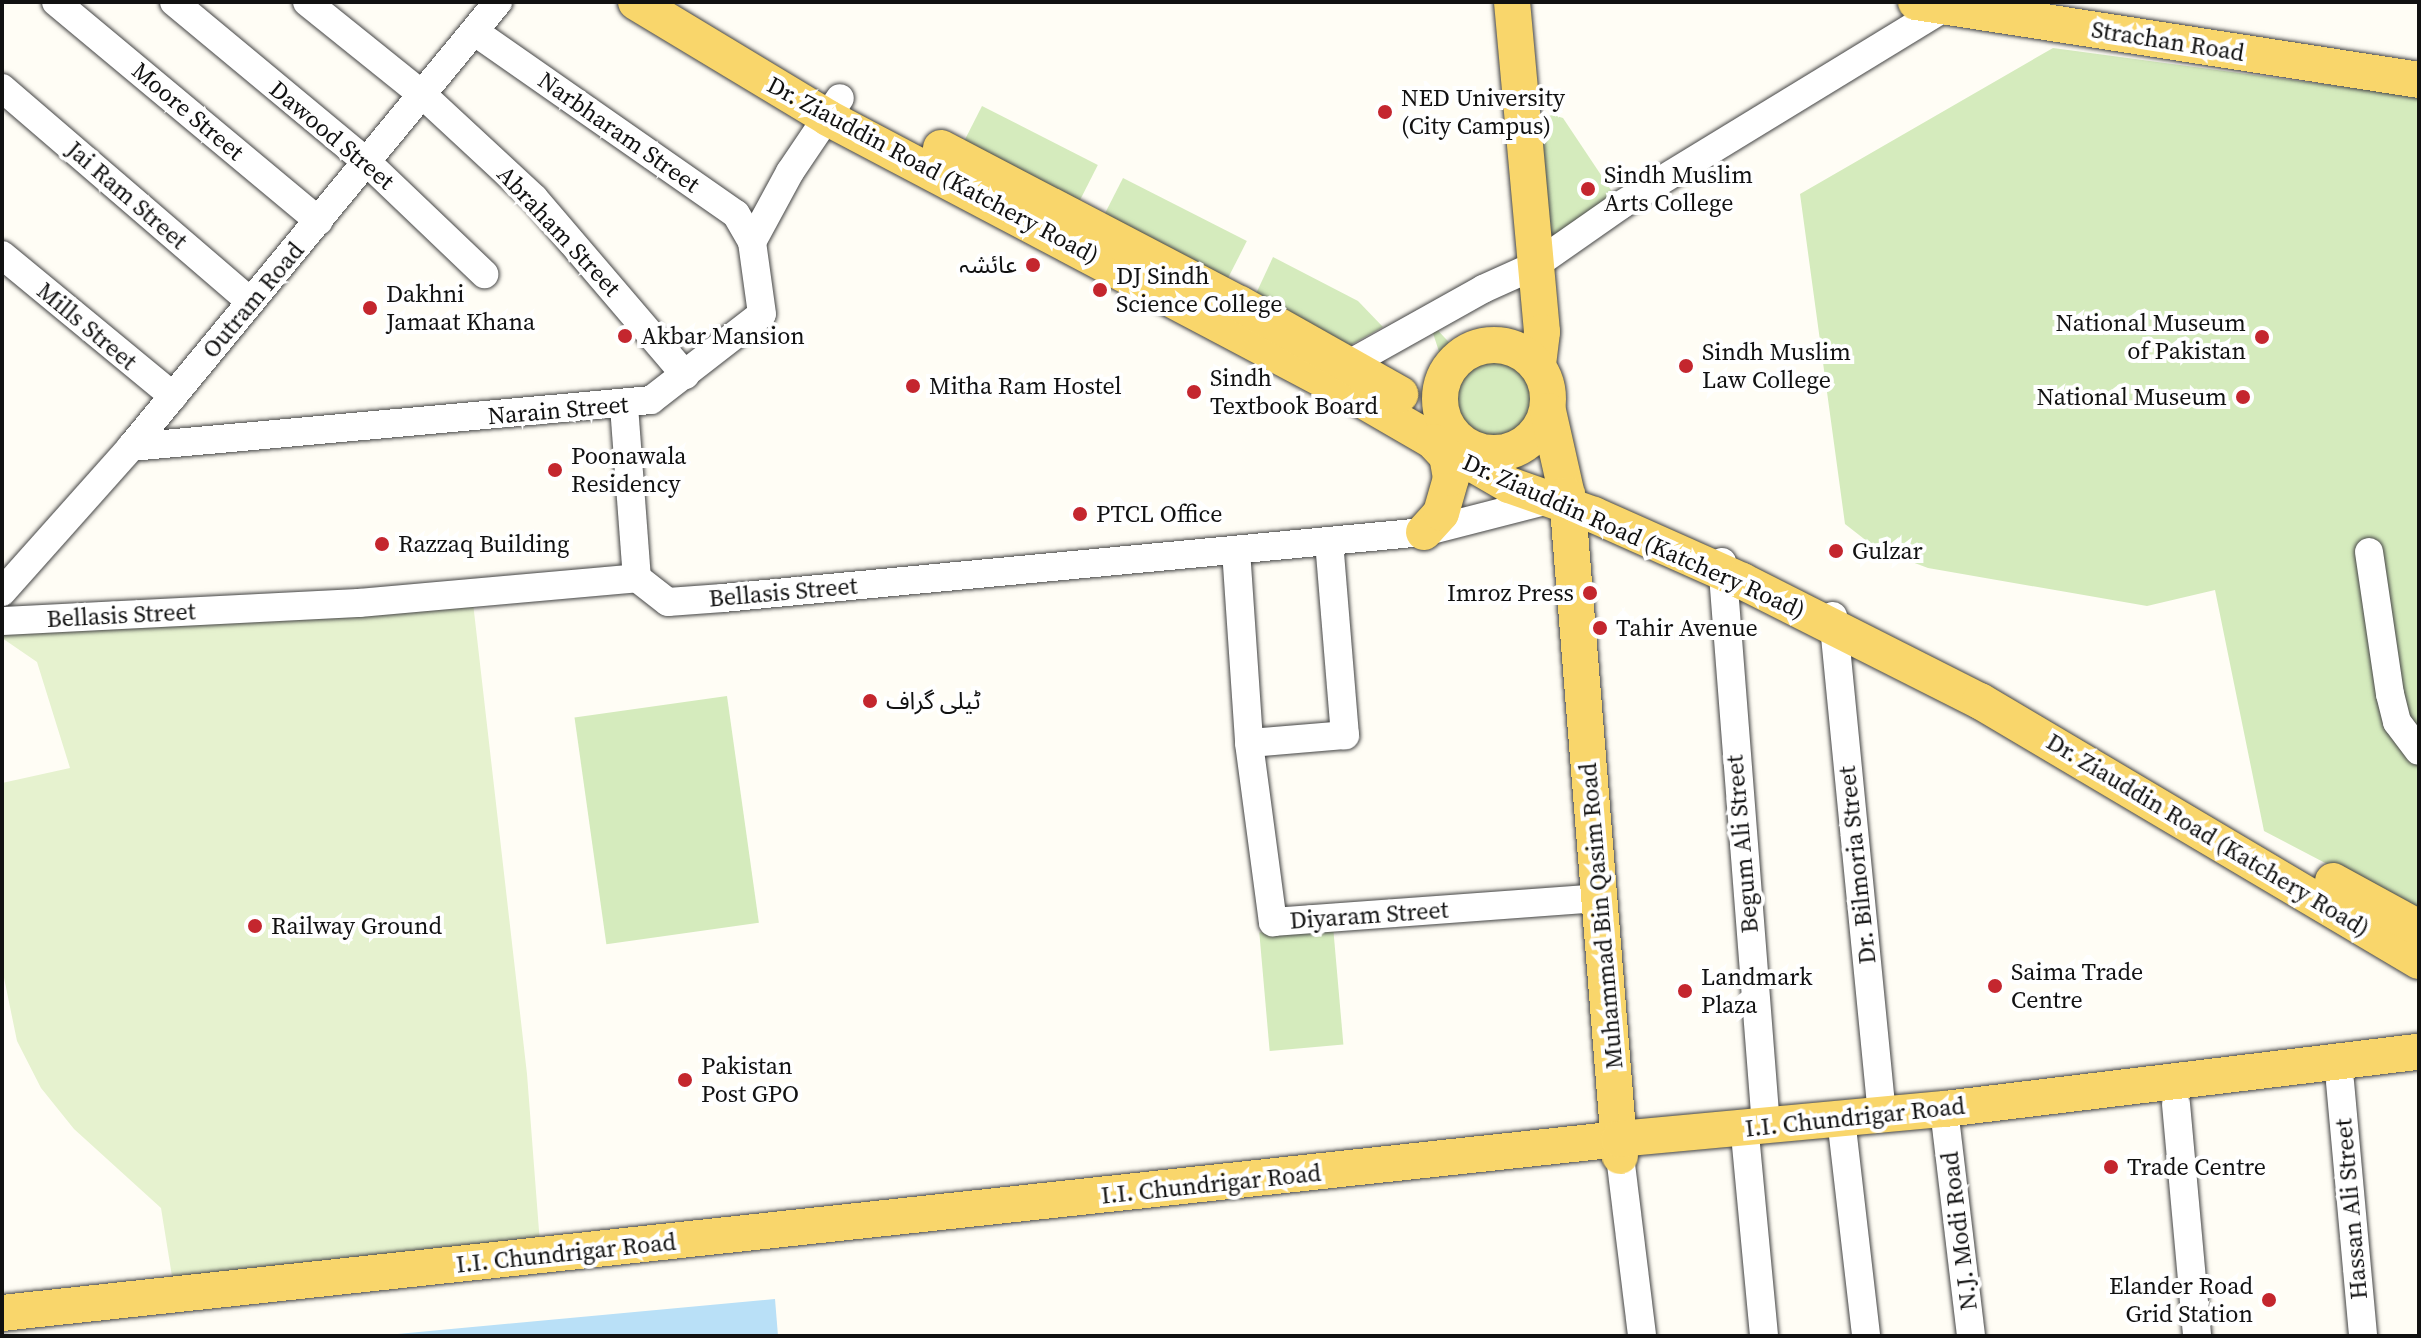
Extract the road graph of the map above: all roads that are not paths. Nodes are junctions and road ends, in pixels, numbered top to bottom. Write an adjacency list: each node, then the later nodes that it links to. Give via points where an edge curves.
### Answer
1 (56, 2): 15 (street, Moore Street)
2 (174, 2): 14 (street, Dawood Street)
3 (307, 2): 12 (street, Abraham Street)
4 (498, 2): 9 (street, Outram Road)
5 (636, 2): 13 (main road, Dr. Ziauddin Road (Katchery Road))
6 (1512, 2): 18 (main road)
7 (1941, 3): 10 (main road, Strachan Road); 18 (street, via 1621,205)
8 (688, 7): 13 (main road, Dr. Ziauddin Road (Katchery Road))
9 (475, 32): 12 (street, Outram Road); 16 (street, Narbharam Street, via 736,214)
10 (2419, 80)
11 (2, 88): 20 (street, Jai Ram Street)
12 (424, 96): 14 (street, Outram Road); 23 (street, Abraham Street, via 534,198)
13 (834, 108): 16 (street, via 790,172); 21 (main road, Dr. Ziauddin Road (Katchery Road)); 27 (main road, Dr. Ziauddin Road (Katchery Road))
14 (368, 163): 15 (street, Outram Road); 19 (street, Dawood Street)
15 (319, 221): 20 (street, Outram Road)
16 (752, 242): 23 (street, Narain Street, via 762,314)
17 (2, 255): 24 (street, Mills Street)
18 (1534, 266): 21 (street); 22 (main road, via 1542,332)
19 (484, 274)
20 (251, 302): 24 (street, Outram Road)
21 (1349, 364): 27 (main road, Dr. Ziauddin Road (Katchery Road), via 1431,414)
22 (1538, 366): 26 (main road, via 1546,383); 27 (main road, via 1496,344 1469,350 1442,385)
23 (685, 375): 25 (street, Narain Street, via 651,400)
24 (173, 396): 28 (street, Outram Road)
25 (624, 406): 28 (street, Narain Street); 35 (street)
26 (1548, 411): 27 (main road, via 1521,448); 29 (main road, Muhammad Bin Qasim Road)
27 (1453, 442): 29 (main road, Dr. Ziauddin Road (Katchery Road)); 30 (main road, via 1447,456 1451,478 1441,513)
28 (131, 447): 36 (street, Outram Road)
29 (1562, 500): 30 (street, Bellasis Street); 34 (main road, Dr. Ziauddin Road (Katchery Road)); 41 (main road, Muhammad Bin Qasim Road)
30 (1424, 532): 31 (street, Bellasis Street)
31 (1329, 541): 32 (street, Bellasis Street); 39 (street, via 1345,735)
32 (1236, 550): 35 (street, Bellasis Street, via 668,602); 39 (street)
33 (2369, 552): 40 (street, via 2397,722)
34 (1722, 567): 38 (main road, Dr. Ziauddin Road (Katchery Road)); 50 (street, Begum Ali Street)
35 (637, 578): 37 (street, Bellasis Street, via 359,603)
36 (2, 591)
37 (2, 621)
38 (1833, 622): 42 (main road, Dr. Ziauddin Road (Katchery Road), via 1989,693); 43 (main road, Dr. Ziauddin Road (Katchery Road), via 1980,701); 48 (street, Dr. Bilmoria Street)
39 (1249, 743): 41 (street, Diyaram Street, via 1273,922)
40 (2419, 751)
41 (1601, 898): 52 (main road, Muhammad Bin Qasim Road)
42 (2419, 928)
43 (2419, 961)
44 (2419, 1052): 48 (main road, I.I. Chundrigar Road)
45 (2419, 1074): 46 (main road, I.I. Chundrigar Road)
46 (2340, 1082): 47 (main road, I.I. Chundrigar Road); 60 (street, Hassan Ali Street)
47 (2176, 1104): 49 (main road, I.I. Chundrigar Road); 59 (street)
48 (1882, 1115): 50 (main road, I.I. Chundrigar Road)
49 (1946, 1126): 51 (main road, I.I. Chundrigar Road); 58 (street, N.J. Modi Road)
50 (1756, 1135): 51 (main road, I.I. Chundrigar Road); 52 (main road, I.I. Chundrigar Road); 56 (street, Begum Ali Street)
51 (1843, 1136): 57 (street)
52 (1619, 1147): 53 (main road, I.I. Chundrigar Road); 54 (main road, I.I. Chundrigar Road); 55 (street, Muhammad Bin Qasim Road)
53 (2, 1313)
54 (2, 1330)
55 (1642, 1336)
56 (1764, 1336)
57 (1866, 1336)
58 (1971, 1336)
59 (2197, 1336)
60 (2363, 1336)

